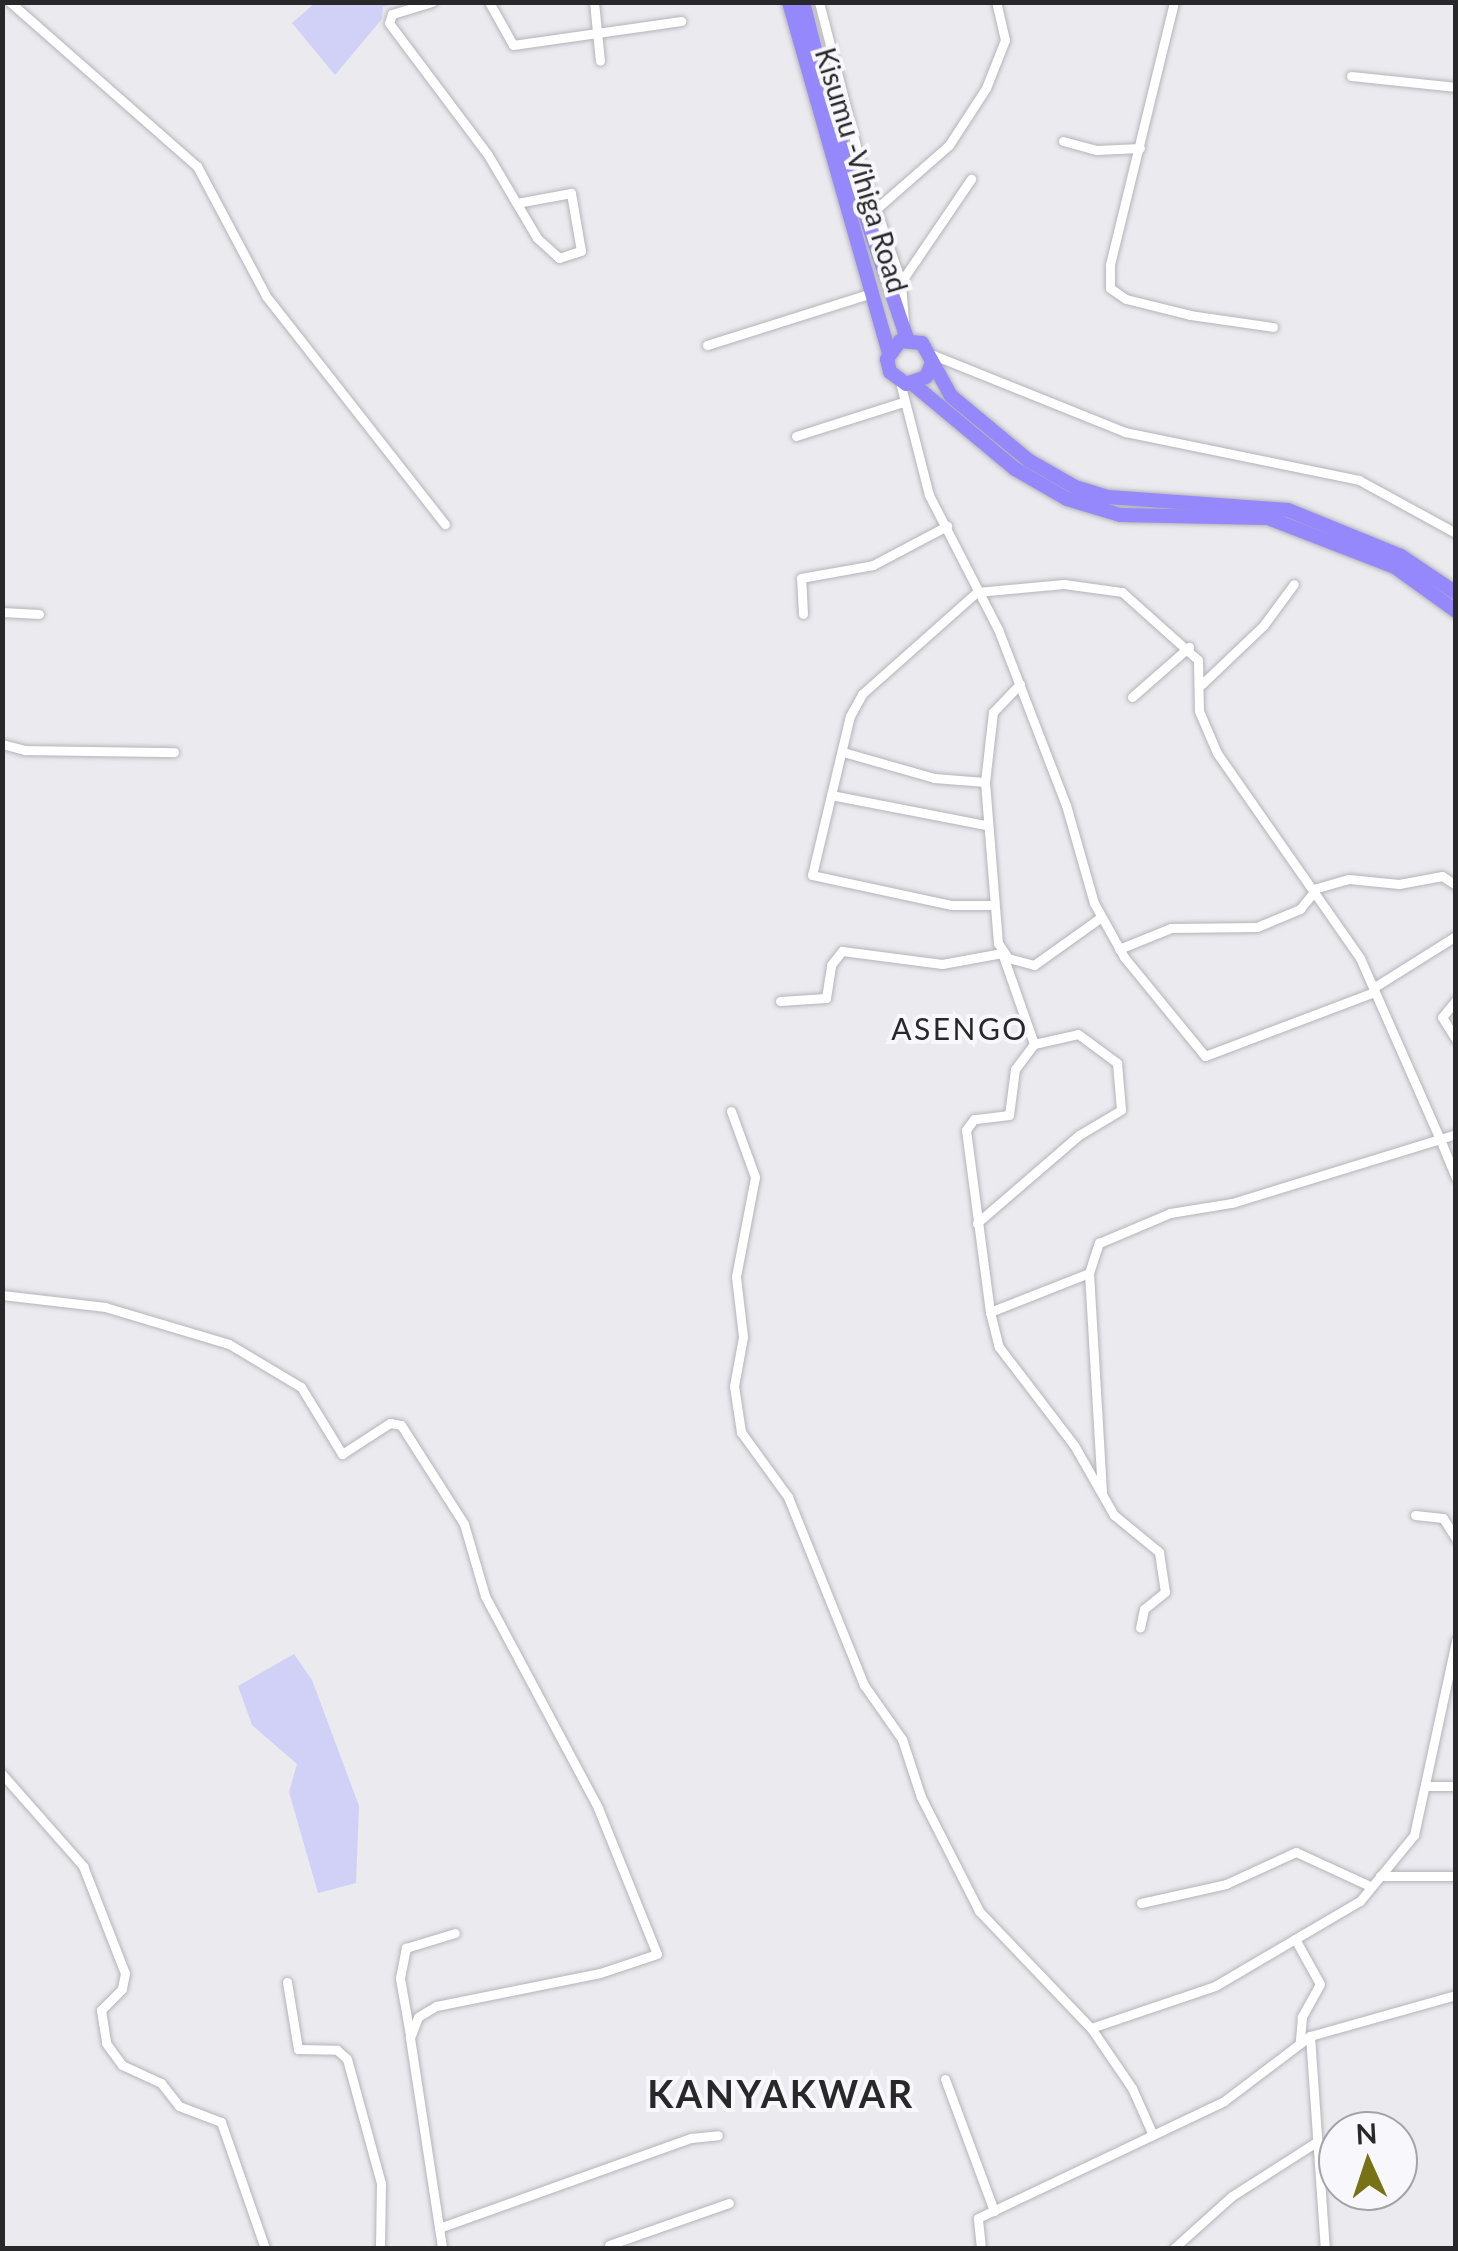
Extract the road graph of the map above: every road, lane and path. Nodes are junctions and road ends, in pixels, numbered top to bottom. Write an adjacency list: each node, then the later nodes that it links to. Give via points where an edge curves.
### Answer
1 (432, 2): 19 (street, via 392,14 389,23)
2 (489, 2): 12 (street, via 513,45)
3 (594, 2): 12 (street)
4 (789, 2): 22 (highway, Kisumu -Vihiga Road)
5 (803, 2): 24 (highway, Kisumu -Vihiga Road)
6 (819, 2): 20 (street)
7 (996, 2): 20 (street, via 1005,40 986,88 949,145)
8 (1174, 2): 17 (street)
9 (10, 3): 10 (street); 31 (street, via 197,166 266,296)
10 (2, 11)
11 (681, 21): 12 (street)
12 (598, 32): 13 (street)
13 (600, 61)
14 (1351, 76): 15 (street)
15 (1456, 87)
16 (1063, 141): 17 (street, via 1097,150)
17 (1140, 148): 23 (street, via 1110,288 1126,299 1190,315)
18 (971, 180): 21 (street)
19 (517, 203): 19 (street, via 556,257 582,249 571,194)
20 (876, 210): 21 (street)
21 (901, 282): 24 (street)
22 (872, 293): 25 (street); 26 (highway, Kisumu -Vihiga Road)
23 (1274, 327)
24 (904, 334): 26 (highway); 27 (highway)
25 (707, 346)
26 (889, 352): 28 (highway, Kisumu -Vihiga Road, via 890,372)
27 (932, 359): 28 (highway); 33 (street, via 1142,437 1360,480); 36 (highway, via 946,390 989,430 1076,487 1108,498 1288,510 1402,556)
28 (907, 383): 29 (street); 37 (highway, via 1014,469 1067,499 1120,515 1268,518 1395,567)
29 (903, 402): 30 (street); 32 (street, via 929,495)
30 (796, 436)
31 (445, 524)
32 (947, 526): 35 (street); 40 (street, via 873,565 801,578)
33 (1456, 534)
34 (1294, 584): 43 (street, via 1263,626)
35 (977, 592): 41 (street, via 1064,584 1122,592); 42 (street); 47 (street, via 862,694)
36 (1456, 593)
37 (1456, 611)
38 (2, 612): 39 (street)
39 (39, 614)
40 (803, 614)
41 (1189, 647): 43 (street); 44 (street)
42 (1020, 684): 48 (street, via 993,712); 54 (street)
43 (1202, 684): 52 (street, via 1198,711 1218,753)
44 (1132, 697)
45 (2, 744): 46 (street, via 19,750)
46 (174, 752)
47 (844, 752): 48 (street, via 934,778); 49 (street)
48 (985, 782): 50 (street)
49 (830, 795): 50 (street); 53 (street, via 814,878 951,905)
50 (986, 825): 53 (street)
51 (1456, 885): 52 (street, via 1437,876 1398,884 1348,879)
52 (1316, 888): 56 (street, via 1300,909 1257,927 1171,928); 58 (street)
53 (994, 905): 57 (street)
54 (1100, 918): 56 (street); 57 (street, via 1040,963 1028,966)
55 (1456, 936): 58 (street)
56 (1119, 948): 58 (street, via 1205,1056)
57 (1002, 953): 60 (street, via 942,964 842,951 831,965 826,998); 62 (street)
58 (1373, 990): 65 (street)
59 (1456, 1000): 61 (street, via 1442,1017)
60 (780, 1001)
61 (1456, 1039)
62 (1034, 1044): 67 (street, via 1015,1069 1009,1116 967,1124); 67 (street, via 1087,1038 1117,1062 1122,1108 1079,1135)
63 (731, 1112): 87 (street, via 755,1177 742,1221 745,1258 736,1277 743,1337 734,1386 741,1432 788,1498 864,1685 902,1739 921,1797 979,1912)
64 (1456, 1134): 65 (street)
65 (1440, 1140): 66 (street); 68 (street, via 1112,1234 1093,1249)
66 (1456, 1178)
67 (978, 1223): 70 (street)
68 (1089, 1274): 70 (street); 71 (street)
69 (2, 1295): 88 (street, via 104,1307 228,1344 302,1387 342,1454 398,1423 464,1524 485,1596 598,1808 658,1950 648,1960 600,1973 425,2010)
70 (990, 1312): 71 (street, via 1000,1346)
71 (1102, 1494): 74 (street, via 1114,1515 1162,1557 1165,1592 1144,1610)
72 (1415, 1515): 73 (street, via 1444,1518)
73 (1456, 1539)
74 (1140, 1628)
75 (1456, 1640): 77 (street)
76 (2, 1774): 100 (street, via 83,1866 125,1973 122,1989 101,2010 106,2043 122,2065 161,2084 179,2106 221,2122)
77 (1426, 1786): 78 (street); 79 (street, via 1412,1842)
78 (1456, 1786)
79 (1380, 1876): 80 (street); 81 (street)
80 (1456, 1876)
81 (1370, 1886): 82 (street, via 1296,1852 1226,1884); 84 (street, via 1356,1906)
82 (1140, 1903)
83 (455, 1933): 88 (street, via 406,1948 400,1978)
84 (1296, 1939): 87 (street, via 1216,1986); 89 (street, via 1320,1984 1302,2017)
85 (287, 1982): 101 (street, via 298,2049 337,2050 347,2059 381,2183)
86 (1456, 1996): 89 (street)
87 (1091, 2028): 91 (street, via 1132,2088)
88 (410, 2038): 97 (street)
89 (1305, 2039): 91 (street, via 1246,2088); 93 (street)
90 (946, 2078): 95 (street)
91 (1152, 2133): 95 (street)
92 (718, 2135): 97 (street, via 691,2138)
93 (1318, 2141): 105 (street, via 1232,2196)
94 (729, 2204): 98 (street)
95 (994, 2211): 104 (street, via 976,2220)
96 (1323, 2211): 106 (street)
97 (439, 2228): 102 (street)
98 (642, 2235): 99 (street); 103 (street)
99 (609, 2245)
100 (266, 2248)
101 (380, 2248)
102 (442, 2248)
103 (646, 2248)
104 (982, 2248)
105 (1174, 2248)
106 (1325, 2248)

